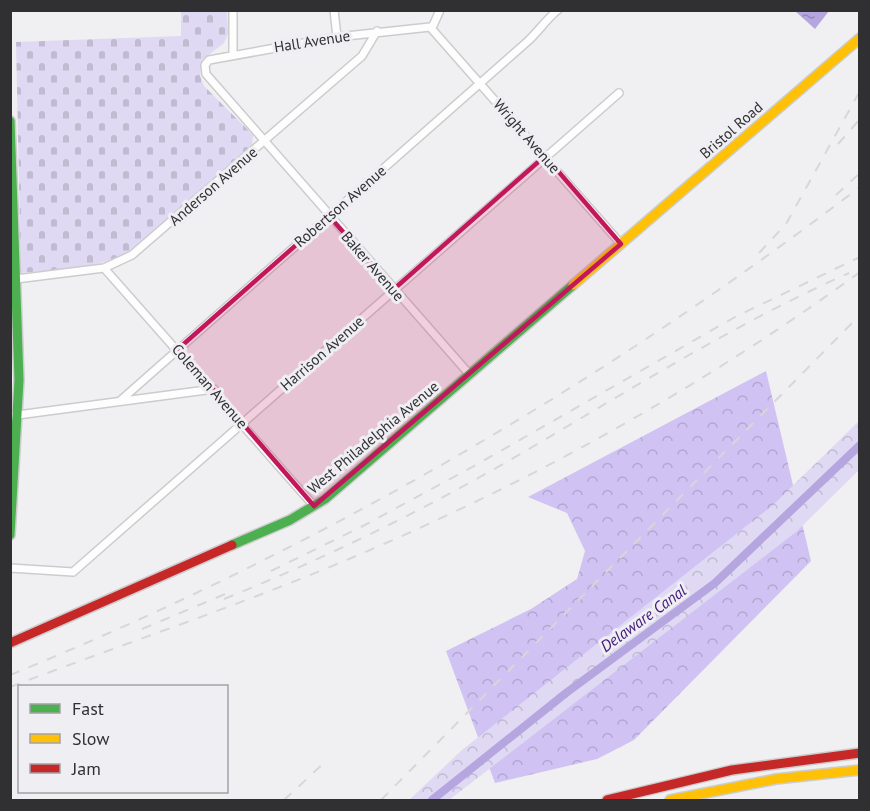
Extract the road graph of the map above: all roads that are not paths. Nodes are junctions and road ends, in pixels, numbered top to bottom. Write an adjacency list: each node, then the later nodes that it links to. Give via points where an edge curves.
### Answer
1 (233, 10): 9 (street)
2 (334, 10): 7 (street)
3 (440, 10): 5 (street)
4 (554, 12): 11 (street, Robertson Avenue, via 544,27)
5 (432, 28): 6 (street, Hall Avenue); 11 (street, Wright Avenue)
6 (377, 31): 7 (street, Hall Avenue); 14 (street, Anderson Avenue, via 362,56)
7 (337, 37): 9 (street, Hall Avenue)
8 (860, 38): 17 (main road, Bristol Road)
9 (233, 54): 10 (street, Hall Avenue, via 209,60)
10 (206, 74): 14 (street, Baker Avenue)
11 (480, 83): 15 (street, Wright Avenue); 16 (street, Robertson Avenue)
12 (619, 93): 15 (street, Harrison Avenue)
13 (10, 121): 19 (main road)
14 (264, 142): 16 (street, Baker Avenue); 18 (street, Anderson Avenue, via 132,255)
15 (545, 156): 17 (street, Wright Avenue); 20 (street, Harrison Avenue)
16 (329, 216): 20 (street, Baker Avenue); 21 (street, Robertson Avenue)
17 (621, 244): 22 (main road, West Philadelphia Avenue)
18 (104, 268): 19 (street, Anderson Avenue); 21 (street, Coleman Avenue)
19 (16, 279): 25 (main road)
20 (394, 289): 22 (street, Baker Avenue); 26 (street, Harrison Avenue)
21 (178, 349): 23 (street, Coleman Avenue); 24 (street, Robertson Avenue)
22 (470, 375): 27 (main road, West Philadelphia Avenue)
23 (214, 389): 24 (street); 26 (street, Coleman Avenue)
24 (121, 400): 25 (street)
25 (14, 416): 28 (main road)
26 (242, 423): 27 (street, Coleman Avenue); 29 (street, Harrison Avenue, via 73,572)
27 (314, 506): 30 (main road, West Philadelphia Avenue)
28 (10, 535)
29 (10, 568)
30 (10, 643)
31 (860, 753): 33 (main road, via 735,770)
32 (860, 770): 34 (main road, via 776,779)
33 (607, 801)
34 (670, 801)

